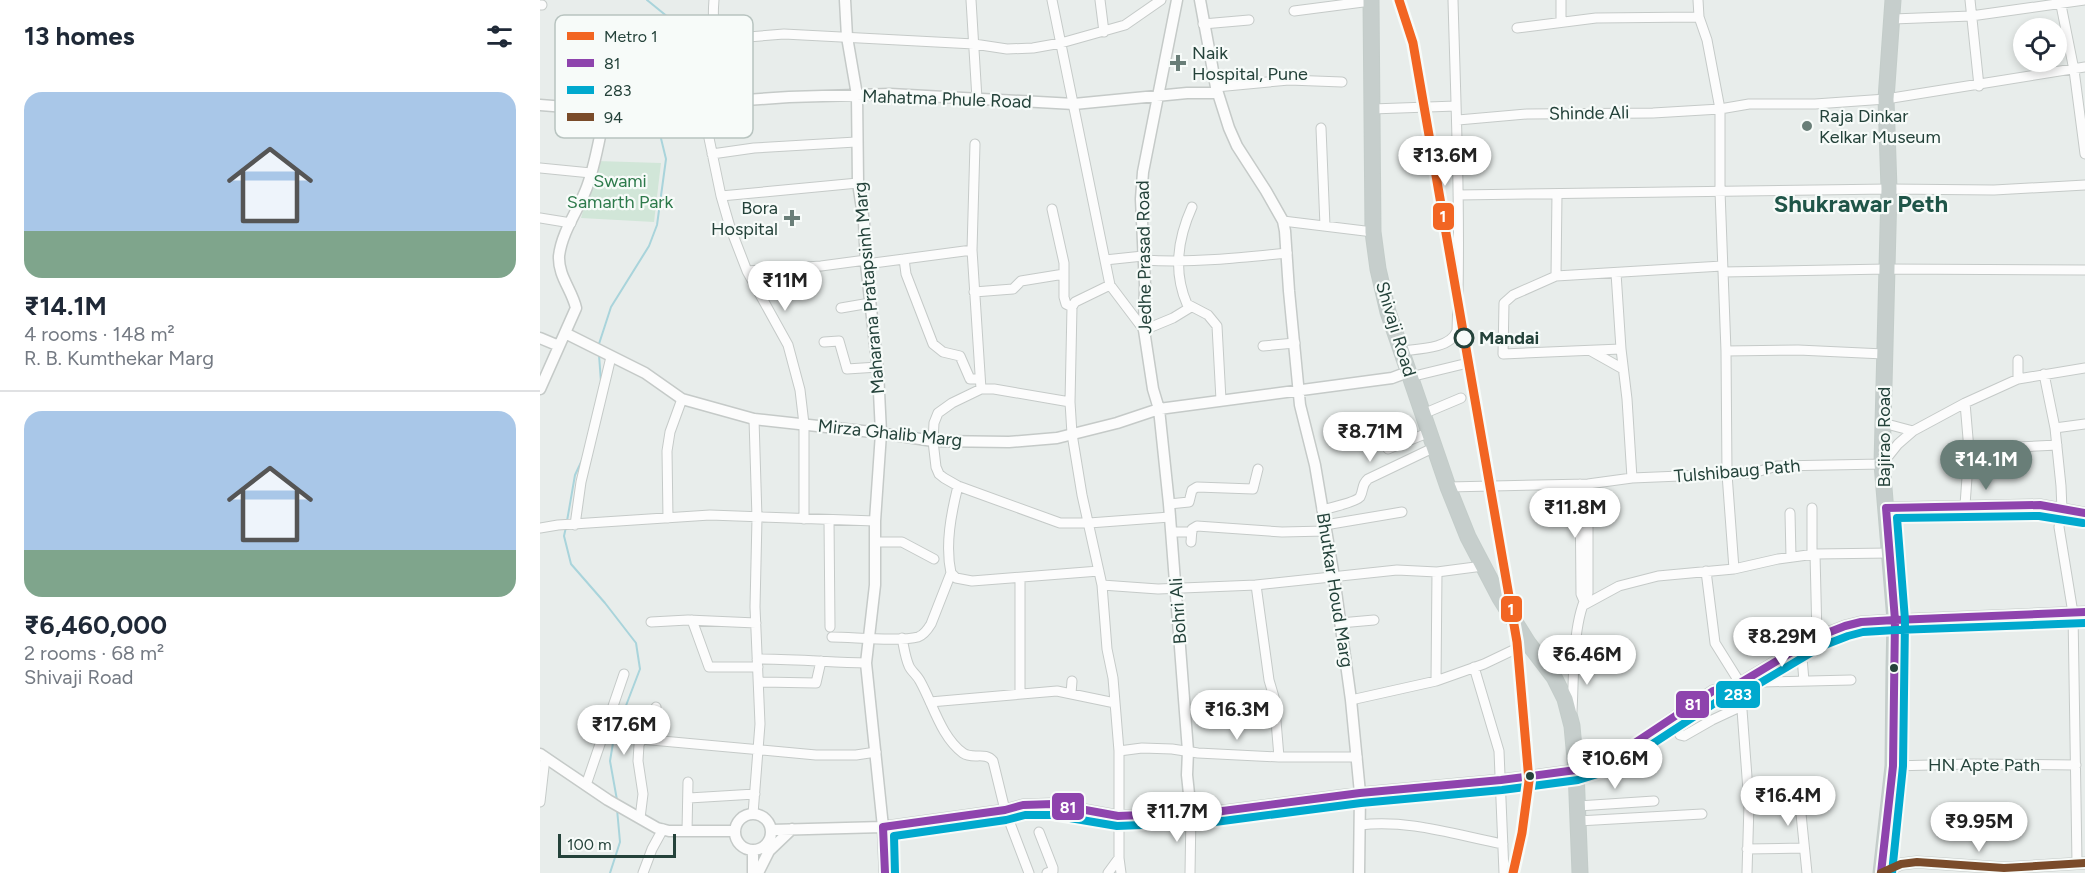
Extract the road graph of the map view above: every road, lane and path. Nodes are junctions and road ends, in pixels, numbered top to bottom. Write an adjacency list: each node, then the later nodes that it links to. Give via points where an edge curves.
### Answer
1 (714, 0): 18 (street)
2 (845, 0): 28 (street, Maharana Pratapsinh Marg)
3 (971, 0): 30 (street)
4 (1052, 0): 29 (street)
5 (1100, 0): 26 (street)
6 (1161, 0): 26 (street, via 1125,25)
7 (1177, 0): 37 (street, Jedhe Prasad Road)
8 (1200, 0): 24 (street, Bhutkar Houd Marg)
9 (1371, 0): 17 (street); 46 (highway, Shivaji Road)
10 (1453, 0): 45 (street)
11 (1561, 0): 23 (street)
12 (1698, 0): 20 (street)
13 (1893, 0): 21 (highway, Bajirao Road)
14 (1970, 0): 19 (street)
15 (2085, 0): 16 (street)
16 (2060, 2): 19 (street); 32 (street)
17 (1294, 10)
18 (713, 15)
19 (1971, 16): 21 (street); 34 (street)
20 (1699, 17): 23 (street); 47 (street)
21 (1893, 19): 39 (highway, Bajirao Road)
22 (1249, 20): 24 (street)
23 (1561, 22): 25 (street)
24 (1203, 24): 35 (street, Bhutkar Houd Marg)
25 (1517, 28)
26 (1104, 32): 29 (street)
27 (753, 36): 28 (street)
28 (847, 37): 30 (street); 36 (street, Maharana Pratapsinh Marg)
29 (1061, 43): 30 (street, via 1007,49); 42 (street)
30 (974, 44): 38 (street)
31 (2085, 68): 32 (street, Shinde Ali)
32 (2074, 70): 34 (street, Shinde Ali); 41 (street)
33 (1342, 82): 35 (street, via 1289,80)
34 (1979, 86): 39 (street, Shinde Ali)
35 (1217, 90): 37 (street, Mahatma Phule Road); 68 (street, Bhutkar Houd Marg, via 1238,146)
36 (857, 95): 38 (street, Mahatma Phule Road); 40 (street, Mahatma Phule Road); 52 (street, Maharana Pratapsinh Marg)
37 (1157, 96): 42 (street, Mahatma Phule Road); 74 (street, Jedhe Prasad Road, via 1143,172)
38 (977, 99): 42 (street, Mahatma Phule Road)
39 (1886, 99): 47 (street, Shinde Ali, via 1749,104); 60 (highway, Bajirao Road)
40 (753, 100)
41 (2081, 100): 55 (street)
42 (1074, 104): 76 (street)
43 (540, 105): 44 (street)
44 (555, 106)
45 (1456, 106): 46 (street); 48 (street)
46 (1372, 109): 71 (highway, Shivaji Road)
47 (1720, 109): 48 (street, Shinde Ali, via 1527,114); 61 (street)
48 (1458, 120): 63 (street)
49 (1321, 128): 70 (street)
50 (599, 138): 57 (street)
51 (709, 138): 54 (street)
52 (856, 142): 54 (street); 58 (street, Maharana Pratapsinh Marg)
53 (975, 144): 72 (street)
54 (712, 154): 64 (street)
55 (2085, 154)
56 (540, 168): 57 (street)
57 (591, 173): 69 (street)
58 (858, 183): 64 (street); 77 (street, Maharana Pratapsinh Marg)
59 (2085, 185): 60 (street, via 1994,190)
60 (1889, 189): 61 (street); 80 (highway, Bajirao Road)
61 (1720, 191): 62 (street); 79 (street)
62 (1557, 194): 63 (street); 85 (street)
63 (1458, 195): 101 (street, via 1460,261 1455,338)
64 (721, 196): 82 (street)
65 (1192, 207): 78 (street, via 1182,233)
66 (1052, 209): 84 (street)
67 (540, 218): 69 (street)
68 (1282, 221): 70 (street); 73 (street, Bhutkar Houd Marg)
69 (571, 223): 93 (street, via 559,257 562,278 576,308)
70 (1325, 226): 71 (street)
71 (1374, 232): 101 (highway, Shivaji Road, via 1383,291)
72 (972, 250): 75 (street); 87 (street)
73 (1287, 253): 78 (street); 96 (street, Bhutkar Houd Marg)
74 (1144, 258): 76 (street); 78 (street); 92 (street, Jedhe Prasad Road)
75 (904, 259): 77 (street); 113 (street, via 933,344 943,352 960,356 970,379)
76 (1105, 260): 86 (street)
77 (866, 262): 82 (street); 88 (street, Maharana Pratapsinh Marg)
78 (1179, 262): 90 (street, via 1183,293)
79 (1722, 269): 80 (street); 83 (street); 102 (street)
80 (1887, 269): 81 (street); 104 (highway, Bajirao Road)
81 (2085, 270)
82 (747, 271): 125 (street, via 788,345)
83 (1616, 273): 85 (street); 99 (street)
84 (1064, 274): 87 (street, via 1021,281 1014,289); 89 (street, via 1064,297)
85 (1556, 276): 100 (street, via 1504,303 1503,354)
86 (1110, 285): 89 (street); 92 (street)
87 (974, 292): 113 (street)
88 (870, 303): 91 (street); 107 (street, Maharana Pratapsinh Marg)
89 (1072, 307): 119 (street)
90 (1191, 307): 92 (street); 118 (street, via 1208,315 1217,326)
91 (841, 308)
92 (1144, 330): 121 (street, Jedhe Prasad Road)
93 (565, 333): 97 (street); 103 (street, Mirza Ghalib Marg)
94 (540, 338): 97 (street)
95 (824, 342): 107 (street, via 838,341 847,369)
96 (1295, 343): 98 (street); 115 (street, Bhutkar Houd Marg)
97 (559, 345): 114 (street)
98 (1263, 346)
99 (1620, 349): 100 (street); 109 (street)
100 (1591, 350): 109 (street)
101 (1401, 351): 111 (highway, Shivaji Road)
102 (1726, 351): 104 (street); 139 (street)
103 (603, 353): 117 (street, Mirza Ghalib Marg, via 645,373); 160 (street)
104 (1884, 354): 124 (highway, Bajirao Road)
105 (2018, 360): 112 (street)
106 (1468, 363): 111 (street)
107 (878, 367): 130 (street, Maharana Pratapsinh Marg)
108 (2085, 368): 110 (street)
109 (1623, 369): 140 (street)
110 (2043, 374): 112 (street); 127 (street)
111 (1409, 375): 115 (street, Mirza Ghalib Marg); 122 (highway, Shivaji Road)
112 (2018, 379): 120 (street)
113 (980, 384): 119 (street); 132 (street, via 943,408 934,423)
114 (540, 389)
115 (1299, 389): 118 (street, Mirza Ghalib Marg); 148 (street, Bhutkar Houd Marg)
116 (1461, 398): 122 (street)
117 (682, 399): 123 (street, Mirza Ghalib Marg); 154 (street, via 666,451)
118 (1221, 400): 121 (street, Mirza Ghalib Marg)
119 (1070, 402): 131 (street)
120 (1965, 403): 128 (street); 145 (street, via 1969,450)
121 (1159, 409): 131 (street, Mirza Ghalib Marg); 144 (street, Bohri Ali)
122 (1423, 414): 129 (highway, Shivaji Road)
123 (754, 419): 125 (street, Mirza Ghalib Marg); 155 (street)
124 (1883, 423): 128 (street); 137 (highway, Bajirao Road)
125 (804, 424): 130 (street, Mirza Ghalib Marg); 156 (street)
126 (2085, 424): 127 (street)
127 (2055, 428): 133 (street)
128 (1913, 431): 137 (street)
129 (1430, 432): 134 (highway, Shivaji Road); 136 (street)
130 (881, 433): 132 (street, Mirza Ghalib Marg); 158 (street, Maharana Pratapsinh Marg)
131 (1072, 434): 132 (street, Mirza Ghalib Marg, via 1009,442); 159 (street)
132 (933, 441): 142 (street, via 939,474)
133 (2057, 445): 135 (street); 149 (street)
134 (1435, 447): 143 (highway, Shivaji Road); 148 (street, via 1368,479 1357,500)
135 (2018, 447)
136 (1388, 449)
137 (1882, 464): 139 (street, Tulshibaug Path, via 1777,466 1753,473); 147 (highway, Bajirao Road)
138 (1258, 469): 144 (street, via 1253,489 1197,487 1189,502)
139 (1728, 474): 140 (street, Tulshibaug Path); 170 (street)
140 (1632, 478): 141 (street, Tulshibaug Path)
141 (1584, 484): 143 (street, Tulshibaug Path); 180 (street, via 1588,593)
142 (957, 486): 159 (street, via 1048,520); 174 (street, via 949,551)
143 (1448, 487): 169 (highway, Shivaji Road)
144 (1169, 504): 153 (street, Bohri Ali)
145 (1965, 505): 147 (street); 149 (street, via 2040,505)
146 (1812, 508): 166 (street)
147 (1886, 508): 165 (highway, Bajirao Road)
148 (1322, 510): 162 (street, Bhutkar Houd Marg)
149 (2062, 510): 152 (street); 181 (street, via 2059,527)
150 (1402, 512): 162 (street)
151 (1790, 513): 167 (street)
152 (2085, 513)
153 (1170, 517): 159 (street); 163 (street, Bohri Ali)
154 (668, 518): 155 (street); 160 (street)
155 (758, 518): 156 (street); 186 (street)
156 (804, 519): 157 (street)
157 (830, 520): 158 (street); 188 (street, via 831,632)
158 (875, 521): 164 (street, Maharana Pratapsinh Marg)
159 (1089, 523): 171 (street)
160 (573, 525): 161 (street)
161 (540, 528)
162 (1325, 528): 163 (street, via 1282,532 1197,526 1191,537); 175 (street, Bhutkar Houd Marg)
163 (1172, 532): 179 (street, Bohri Ali)
164 (875, 542): 168 (street, via 902,542); 188 (street, Maharana Pratapsinh Marg)
165 (1890, 553): 166 (street); 184 (highway, Bajirao Road)
166 (1814, 554): 167 (street); 189 (street)
167 (1791, 557): 170 (street)
168 (934, 559)
169 (1483, 566): 173 (street); 193 (highway, Shivaji Road)
170 (1734, 569): 172 (street)
171 (1099, 571): 176 (street); 177 (street)
172 (1706, 571): 180 (street, via 1628,583); 205 (street, via 1715,643)
173 (1437, 572): 175 (street, via 1397,570); 201 (street)
174 (951, 573): 176 (street, via 972,581); 190 (street, via 926,631 920,637)
175 (1334, 577): 178 (street); 187 (street, Bhutkar Houd Marg)
176 (1020, 578): 206 (street)
177 (1102, 585): 179 (street); 210 (street)
178 (1256, 585): 179 (street); 222 (street)
179 (1176, 589): 219 (street, Bohri Ali)
180 (1584, 603): 191 (street)
181 (2079, 612): 184 (street); 216 (street)
182 (692, 620): 185 (street); 186 (street); 195 (street, via 710,667)
183 (1374, 620): 187 (street)
184 (1895, 620): 189 (street, via 1861,622); 225 (highway, Bajirao Road)
185 (651, 622)
186 (756, 623): 195 (street)
187 (1340, 623): 208 (street, Bhutkar Houd Marg)
188 (869, 637): 190 (street); 196 (street, Maharana Pratapsinh Marg)
189 (1816, 637): 192 (street)
190 (902, 638): 209 (street, via 909,668)
191 (1575, 646): 193 (street); 214 (street)
192 (1801, 646): 202 (street); 205 (street)
193 (1533, 649): 197 (street); 214 (highway, Shivaji Road, via 1557,684)
194 (821, 661): 195 (street); 196 (street); 203 (street, via 816,683)
195 (758, 663): 203 (street)
196 (866, 663): 220 (street, Maharana Pratapsinh Marg)
197 (1474, 667): 201 (street); 227 (street, via 1499,751)
198 (624, 674): 229 (street)
199 (1851, 680): 202 (street)
200 (1072, 681): 207 (street)
201 (1436, 681): 208 (street)
202 (1803, 681): 204 (street)
203 (759, 682): 217 (street)
204 (1762, 682)
205 (1740, 683): 211 (street); 213 (street, via 1713,691)
206 (1020, 694): 207 (street); 209 (street)
207 (1071, 694): 210 (street)
208 (1351, 700): 223 (street, Bhutkar Houd Marg)
209 (930, 702): 236 (street, via 946,734 961,752 968,756 983,755 993,761)
210 (1115, 703): 218 (street)
211 (1742, 706): 213 (street, via 1683,736); 253 (street, via 1748,783)
212 (656, 707): 215 (street)
213 (1672, 719): 226 (street, via 1609,759)
214 (1572, 726): 226 (highway, Shivaji Road)
215 (640, 739): 217 (street); 242 (street)
216 (2080, 747): 224 (street)
217 (758, 751): 220 (street, via 833,755); 231 (street)
218 (1119, 751): 219 (street); 241 (street)
219 (1188, 751): 222 (street); 237 (street, Bohri Ali)
220 (876, 752): 244 (street, Maharana Pratapsinh Marg)
221 (542, 756): 229 (street); 234 (street)
222 (1279, 757): 223 (street)
223 (1357, 757): 230 (street, Bhutkar Houd Marg)
224 (2076, 765): 225 (street, HN Apte Path); 256 (street)
225 (1893, 766): 271 (highway, Bajirao Road)
226 (1576, 770): 227 (street); 239 (highway, Shivaji Road)
227 (1501, 780): 230 (street); 251 (street)
228 (688, 782): 232 (street)
229 (586, 785): 242 (street)
230 (1360, 793): 237 (street); 243 (street, Bhutkar Houd Marg)
231 (755, 794): 232 (street); 238 (street)
232 (689, 798): 248 (street)
233 (1654, 801): 239 (street)
234 (540, 802)
235 (1800, 804): 252 (street)
236 (1005, 810): 241 (street, via 1053,804); 244 (street); 261 (street)
237 (1191, 813): 241 (street); 265 (street)
238 (753, 814): 247 (street, via 767,820); 249 (street, via 740,819)
239 (1578, 814): 240 (street); 268 (highway, Shivaji Road)
240 (1702, 814)
241 (1118, 816): 255 (street)
242 (640, 818): 246 (street)
243 (1360, 825): 251 (street, via 1407,825); 266 (street, Bhutkar Houd Marg)
244 (883, 827): 245 (street); 260 (street, Maharana Pratapsinh Marg)
245 (792, 828): 247 (street); 259 (street, via 769,850)
246 (663, 829): 248 (street); 257 (street)
247 (771, 830): 254 (street, via 768,842)
248 (687, 831): 249 (street)
249 (734, 831): 254 (street, via 740,845)
250 (1039, 832): 262 (street, via 1053,868)
251 (1503, 844): 267 (street)
252 (1804, 848): 253 (street); 270 (street)
253 (1747, 849): 269 (street)
254 (753, 850): 258 (street)
255 (1119, 858): 263 (street); 264 (street)
256 (2081, 863): 271 (street, via 2004,868 1917,862)
257 (643, 873)
258 (753, 873)
259 (758, 873)
260 (885, 873)
261 (1029, 873)
262 (1047, 873)
263 (1108, 873)
264 (1121, 873)
265 (1190, 873)
266 (1359, 873)
267 (1504, 873)
268 (1580, 873)
269 (1747, 873)
270 (1807, 873)
271 (1881, 873)

